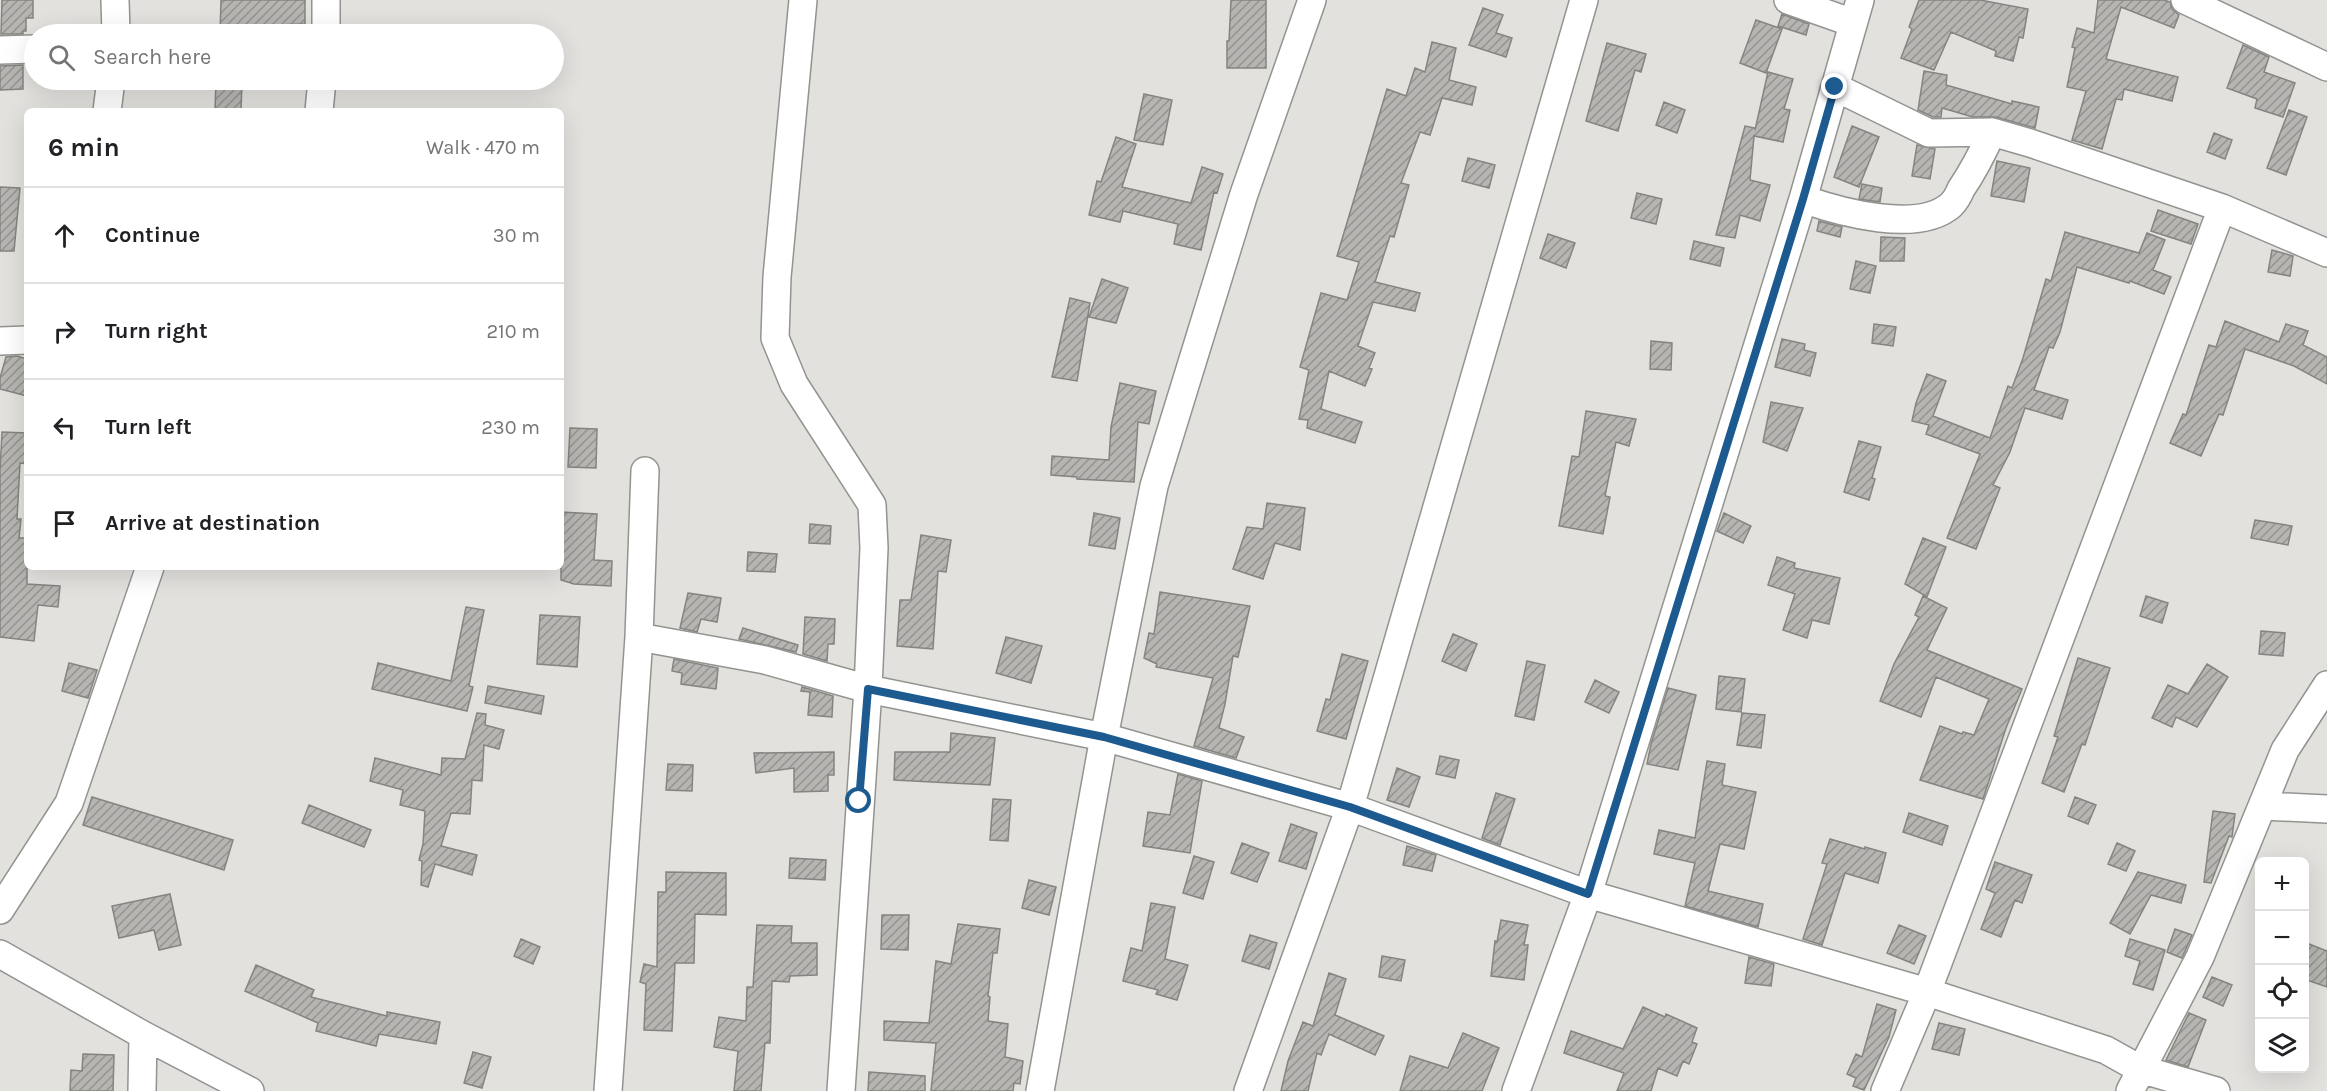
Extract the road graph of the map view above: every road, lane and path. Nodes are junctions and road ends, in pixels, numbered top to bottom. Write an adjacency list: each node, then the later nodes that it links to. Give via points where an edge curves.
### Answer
1 (115, 0): 9 (street)
2 (326, 0): 10 (street)
3 (803, 0): 29 (street, via 777,277 775,338 794,384 873,505)
4 (1312, 0): 30 (street, via 1244,194 1154,486)
5 (1584, 0): 32 (street)
6 (1788, 0): 8 (street)
7 (2185, 0): 13 (street)
8 (1857, 11): 14 (street)
9 (116, 24)
10 (326, 24)
11 (24, 49): 12 (street)
12 (0, 50)
13 (2327, 67)
14 (1835, 87): 19 (street, via 1929,133); 20 (street)
15 (110, 90): 17 (street)
16 (321, 90): 18 (street)
17 (107, 108)
18 (320, 108)
19 (1992, 132): 20 (street, via 1979,162 1952,205 1925,218 1845,213); 21 (street)
20 (1803, 199): 34 (street)
21 (2223, 208): 22 (street); 37 (street)
22 (2327, 253)
23 (24, 340): 24 (street)
24 (0, 341)
25 (645, 471): 27 (street)
26 (149, 570): 35 (street, via 69,803)
27 (639, 637): 29 (street, via 765,660); 42 (street)
28 (2327, 685): 31 (street, via 2285,750)
29 (868, 689): 30 (street); 43 (street)
30 (1104, 737): 32 (street); 44 (street)
31 (2262, 806): 33 (street); 39 (street, via 2200,957)
32 (1350, 807): 34 (street); 45 (street)
33 (2327, 809)
34 (1588, 894): 37 (street); 46 (street)
35 (0, 910)
36 (0, 954): 38 (street)
37 (1928, 992): 39 (street, via 2106,1050); 47 (street)
38 (143, 1035): 40 (street); 41 (street)
39 (2135, 1080): 48 (street)
40 (142, 1091)
41 (250, 1091)
42 (608, 1091)
43 (841, 1091)
44 (1040, 1091)
45 (1248, 1091)
46 (1516, 1091)
47 (1885, 1091)
48 (2216, 1091)

